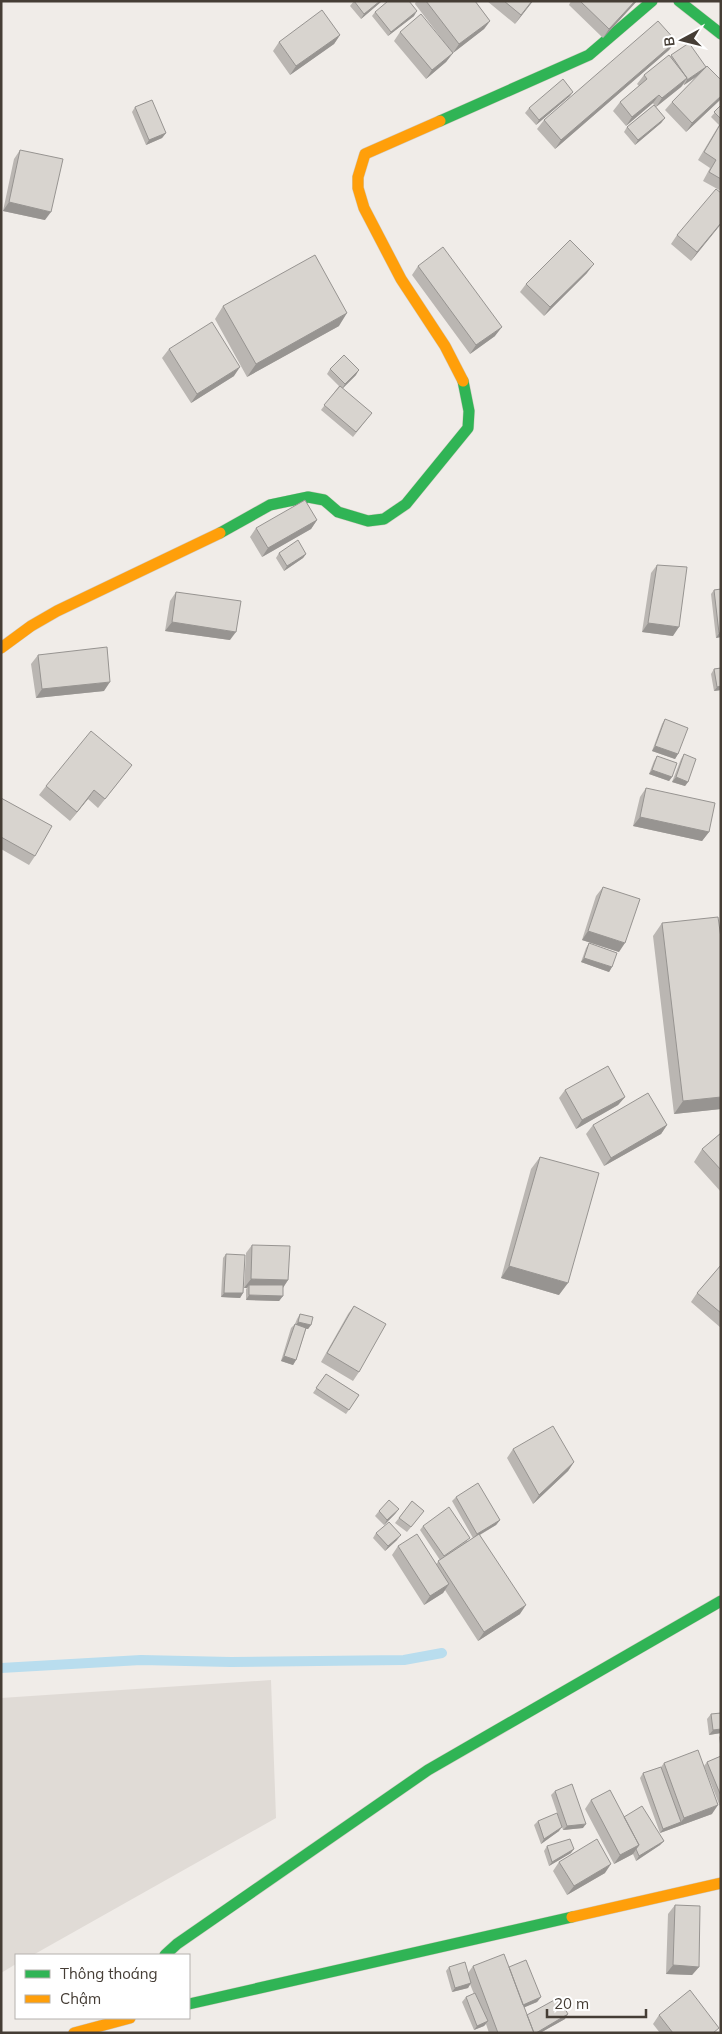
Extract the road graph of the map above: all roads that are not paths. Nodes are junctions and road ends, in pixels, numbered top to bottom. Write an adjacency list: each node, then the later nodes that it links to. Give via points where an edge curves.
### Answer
1 (652, 1): 4 (street, via 588,55 365,154 359,168 361,203 414,301 446,349 467,389 471,412 468,428 406,504 384,519 368,521 338,512 324,500 308,497 270,505 229,529 57,611)
2 (679, 1): 3 (street)
3 (721, 34)
4 (1, 648)
5 (721, 1601): 7 (street, via 428,1770)
6 (721, 1883): 8 (street)
7 (166, 1954)
8 (190, 2004)
9 (97, 2019): 11 (street)
10 (126, 2019): 11 (street)
11 (85, 2030): 12 (street)
12 (74, 2033)

